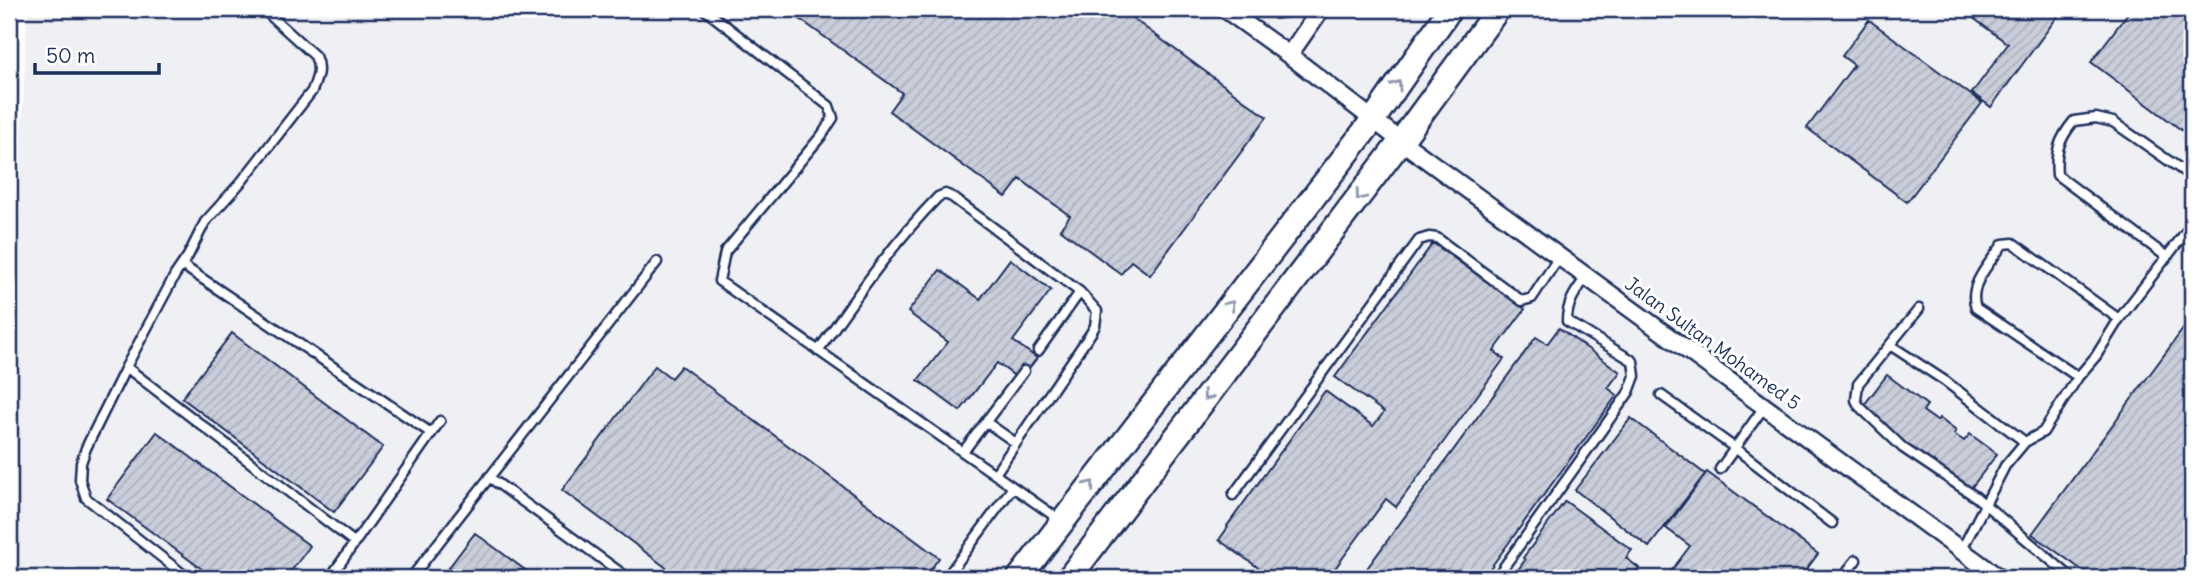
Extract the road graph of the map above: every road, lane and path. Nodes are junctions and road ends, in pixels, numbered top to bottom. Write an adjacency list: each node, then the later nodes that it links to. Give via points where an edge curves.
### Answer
1 (263, 9): 15 (lane, via 315,56 318,78 242,181 205,222)
2 (704, 9): 21 (lane, via 829,106 833,114 831,124 725,252 719,281)
3 (1225, 9): 7 (street, Jalan Sultan Mohamed 5)
4 (1321, 9): 7 (street)
5 (1450, 9): 8 (street, one-way to 5)
6 (1498, 9): 9 (street)
7 (1289, 55): 8 (street, Jalan Sultan Mohamed 5)
8 (1373, 120): 9 (street, Jalan Sultan Mohamed 5); 41 (street, one-way to 8)
9 (1401, 141): 12 (street, Jalan Sultan Mohamed 5); 53 (street, one-way to 53)
10 (2192, 177): 13 (lane, via 2113,122 2096,118 2074,121 2055,156 2057,175)
11 (2192, 223): 13 (lane)
12 (1559, 257): 16 (street, Jalan Sultan Mohamed 5); 39 (lane, via 1532,298 1522,301 1437,238 1419,240)
13 (2167, 257): 19 (lane)
14 (657, 262): 37 (lane)
15 (182, 265): 23 (lane); 30 (lane)
16 (1587, 276): 27 (street, Jalan Sultan Mohamed 5); 54 (lane, via 1571,297 1567,321 1633,361 1635,376 1629,392)
17 (1080, 292): 21 (lane, via 952,197 941,195 886,254); 22 (lane); 32 (lane, via 1096,308 1095,326)
18 (1919, 309): 20 (lane)
19 (2119, 319): 25 (lane); 25 (lane, via 2013,243 2003,244 1974,289 1976,308)
20 (1890, 345): 31 (lane); 40 (lane, via 1858,384 1858,406 1903,448)
21 (818, 351): 34 (lane)
22 (1038, 351)
23 (126, 367): 43 (lane); 47 (lane, via 80,463 81,487 92,504)
24 (1024, 371): 29 (lane)
25 (2078, 377): 31 (lane, via 2043,432)
26 (1661, 395): 33 (lane)
27 (1764, 407): 33 (lane); 44 (street, Jalan Sultan Mohamed 5)
28 (440, 421): 30 (lane)
29 (986, 422): 32 (lane); 34 (lane)
30 (431, 433): 43 (lane)
31 (2025, 442): 40 (lane, via 2005,466)
32 (1016, 443): 36 (lane)
33 (1735, 448): 35 (lane); 42 (lane)
34 (963, 452): 36 (lane)
35 (1720, 469)
36 (995, 474): 38 (lane)
37 (489, 477): 49 (lane); 50 (lane)
38 (1013, 487): 41 (lane); 51 (lane)
39 (1233, 495)
40 (1986, 506): 44 (lane); 57 (lane)
41 (1062, 521): 52 (street)
42 (1832, 523)
43 (354, 542): 48 (lane)
44 (1961, 551): 46 (street, Jalan Sultan Mohamed 5)
45 (1856, 560): 55 (lane)
46 (1981, 573): 56 (street, Jalan Sultan Mohamed 5)
47 (188, 578)
48 (330, 578)
49 (411, 578)
50 (628, 578)
51 (946, 578)
52 (1019, 578)
53 (1069, 578)
54 (1496, 578)
55 (1842, 578)
56 (1999, 578)
57 (2072, 578)

